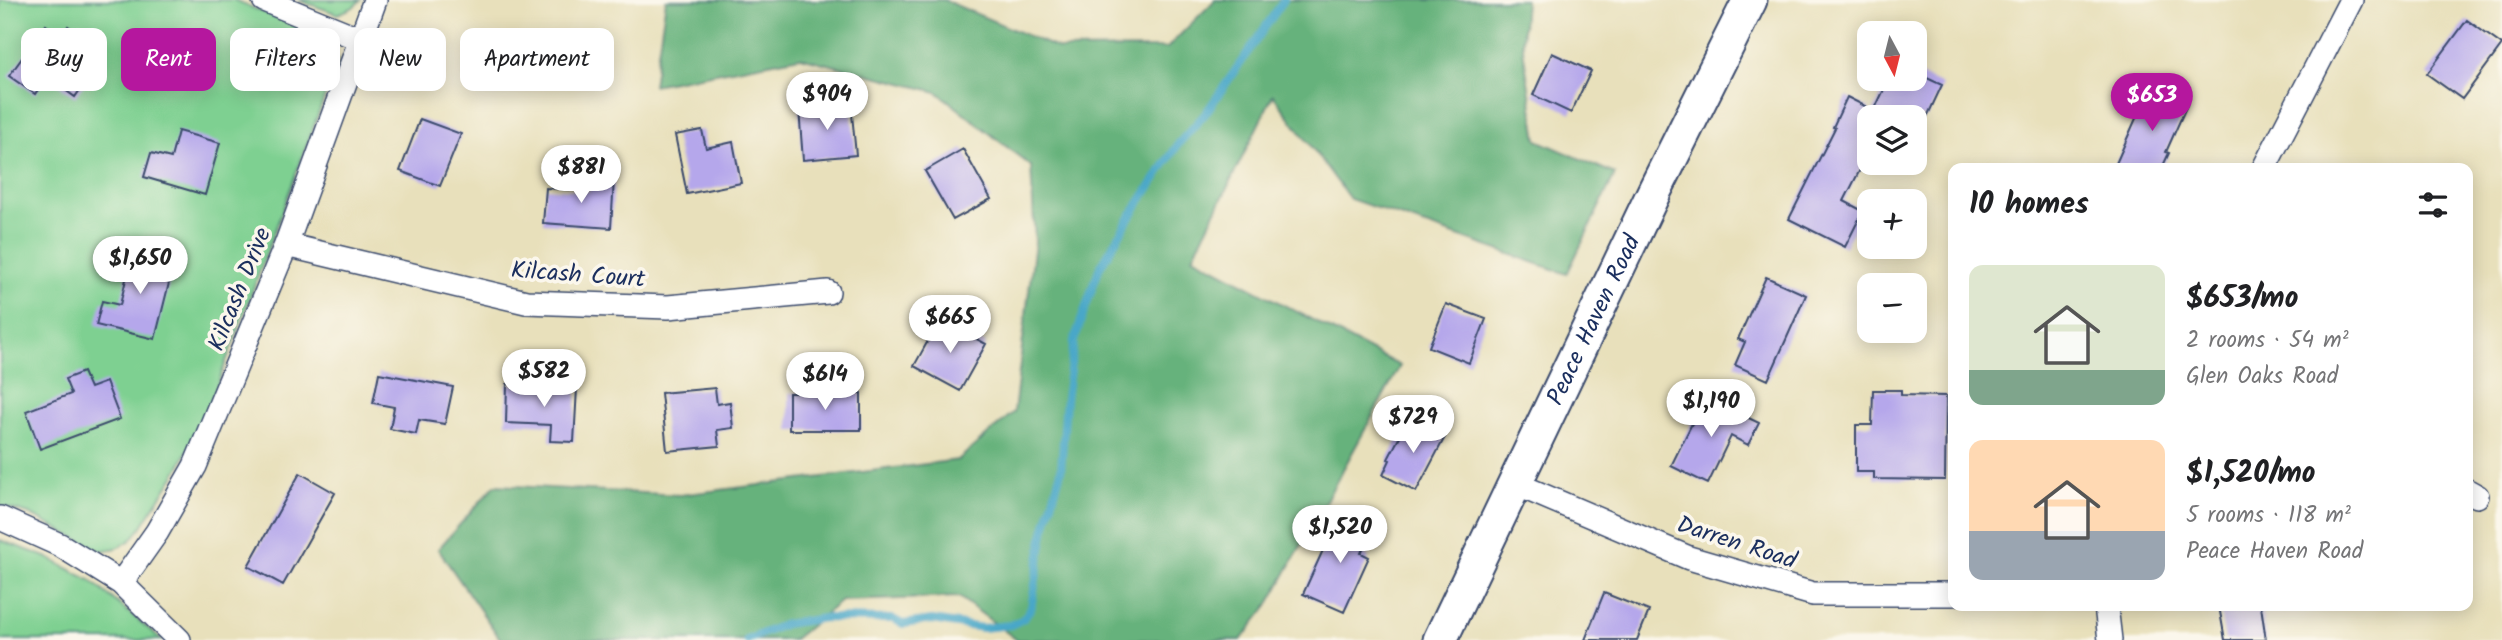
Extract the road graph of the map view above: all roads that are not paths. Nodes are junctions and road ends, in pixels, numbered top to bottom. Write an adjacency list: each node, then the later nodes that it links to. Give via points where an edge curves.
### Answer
1 (264, 0): 6 (street)
2 (375, 0): 5 (street, Kilcash Drive)
3 (1750, 0): 11 (main road, Peace Haven Road)
4 (2351, 0): 8 (street)
5 (364, 28)
6 (354, 37)
7 (354, 56): 9 (street, Kilcash Drive)
8 (2266, 163)
9 (286, 246): 10 (street, Kilcash Court, via 526,302 668,307); 13 (street, Kilcash Drive, via 195,466)
10 (828, 292)
11 (1516, 484): 14 (street, Darren Road, via 1689,558 1813,594); 17 (main road, Peace Haven Road)
12 (0, 518): 13 (street, via 60,545)
13 (121, 583): 16 (street)
14 (1948, 594)
15 (2107, 611): 18 (street)
16 (179, 640)
17 (1440, 640)
18 (2110, 640)

